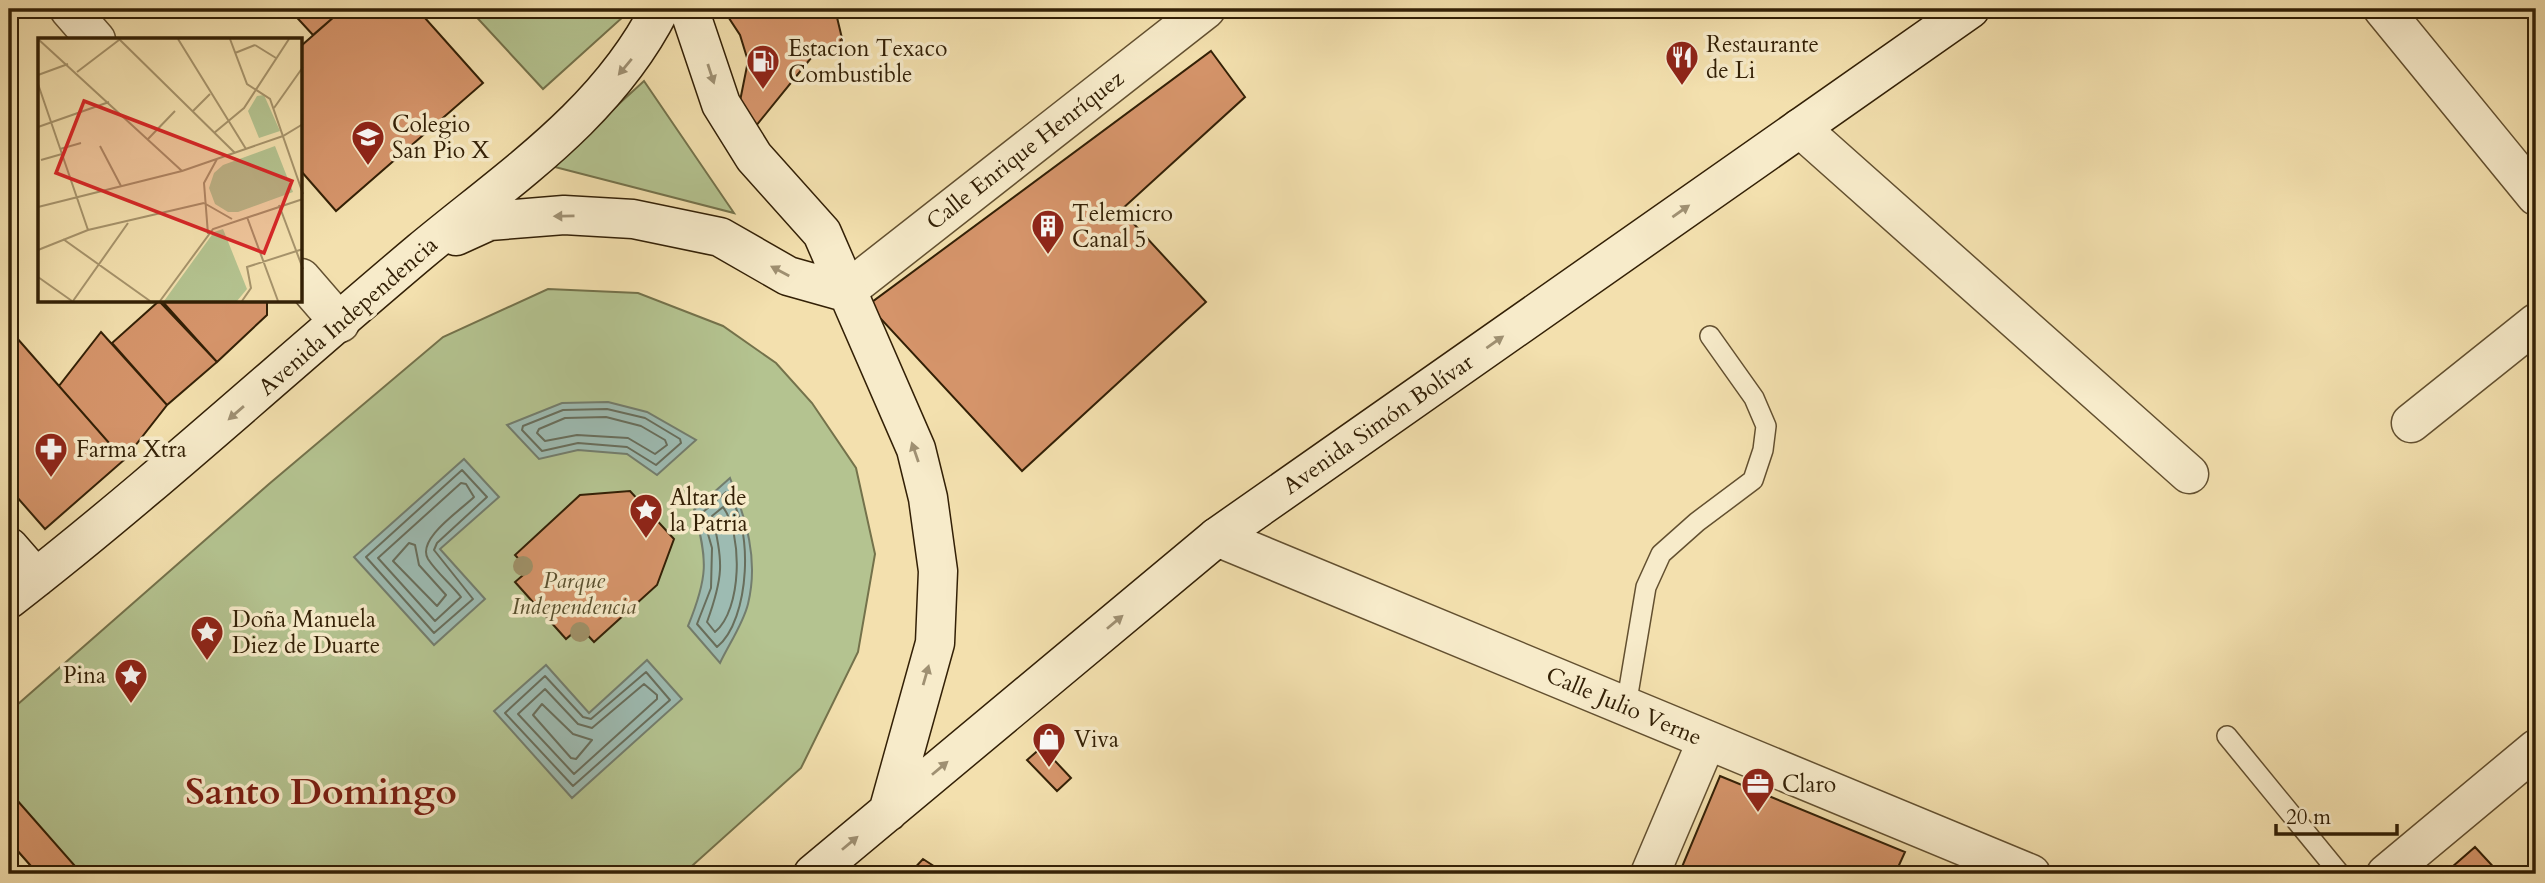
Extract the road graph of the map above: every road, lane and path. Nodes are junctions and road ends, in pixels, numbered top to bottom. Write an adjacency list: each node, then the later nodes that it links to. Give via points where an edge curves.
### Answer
1 (69, 9): 7 (main road)
2 (660, 9): 10 (main road, Avenida Independencia, one-way to 10, via 640,49 583,116)
3 (689, 9): 12 (main road, one-way to 12, via 721,104 754,157 822,233)
4 (1206, 9): 12 (main road, Calle Enrique Henríquez)
5 (1970, 9): 8 (main road, Avenida Simón Bolívar)
6 (2383, 9): 9 (main road)
7 (94, 38)
8 (1800, 128): 17 (main road); 18 (main road, Avenida Simón Bolívar, one-way to 8)
9 (2536, 196)
10 (422, 251): 12 (main road, one-way to 10, via 788,276 720,237 633,219 564,215 489,222); 13 (main road, Avenida Independencia)
11 (303, 280): 13 (main road)
12 (845, 292): 25 (main road, one-way to 12, via 935,643 938,571 916,449)
13 (340, 323): 20 (main road, Avenida Independencia, one-way to 20)
14 (2536, 324): 16 (main road)
15 (1710, 336): 21 (lane, via 1754,398 1766,426 1763,450 1752,481 1661,554 1646,587)
16 (2411, 423)
17 (2189, 474)
18 (1217, 537): 21 (main road, Calle Julio Verne); 25 (main road, Avenida Simón Bolívar, one-way to 18)
19 (9, 547): 20 (main road)
20 (22, 589)
21 (1626, 706): 23 (main road, Calle Julio Verne)
22 (2227, 736): 29 (lane)
23 (1707, 740): 27 (main road); 28 (main road, Calle Julio Verne)
24 (2536, 749): 30 (main road)
25 (888, 812): 26 (main road, Avenida Simón Bolívar, one-way to 25)
26 (813, 874)
27 (1650, 874)
28 (2031, 874)
29 (2340, 874)
30 (2386, 874)

